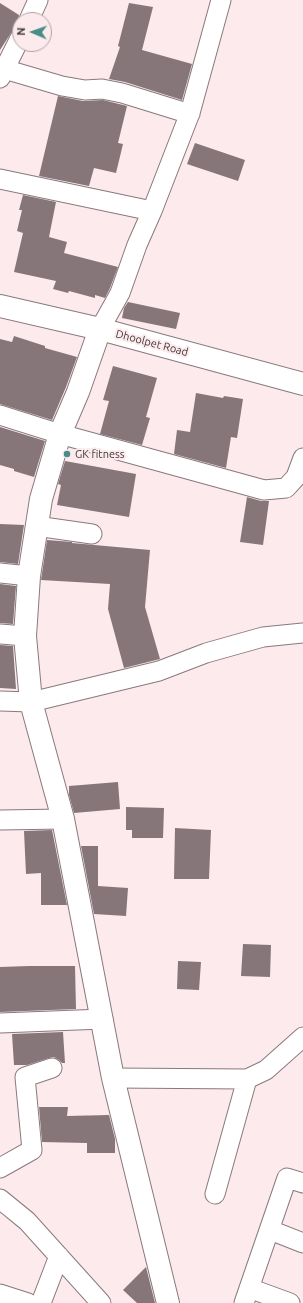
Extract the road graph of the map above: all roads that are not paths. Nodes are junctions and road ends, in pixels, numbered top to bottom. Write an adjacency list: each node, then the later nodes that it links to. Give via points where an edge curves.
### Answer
1 (38, 0): 3 (street)
2 (221, 0): 6 (street)
3 (33, 12)
4 (13, 52): 5 (street)
5 (2, 74): 6 (street, via 85,90 102,89 122,93)
6 (190, 114): 8 (street)
7 (0, 180): 8 (street)
8 (152, 211): 10 (street, via 136,245 120,293)
9 (0, 306): 10 (street, Dhoolpet Road)
10 (100, 329): 11 (street, Dhoolpet Road); 13 (street)
11 (303, 384)
12 (0, 415): 13 (street)
13 (60, 434): 14 (street, via 264,490 286,488 296,477); 15 (street)
14 (303, 458)
15 (36, 526): 16 (street); 18 (street)
16 (92, 534)
17 (0, 573): 18 (street)
18 (29, 576): 21 (street)
19 (0, 634): 21 (street)
20 (303, 634): 23 (street, via 263,637 206,653 158,671)
21 (25, 636): 23 (street)
22 (0, 701): 23 (street)
23 (31, 702): 24 (street)
24 (63, 819): 25 (street); 26 (street)
25 (0, 820)
26 (103, 1019): 27 (street); 30 (street)
27 (0, 1023)
28 (303, 1037): 31 (street, via 266,1070)
29 (52, 1068): 32 (street, via 25,1077 32,1150)
30 (113, 1078): 31 (street); 44 (street)
31 (247, 1079): 34 (street)
32 (0, 1168)
33 (303, 1183): 36 (street, via 287,1178)
34 (215, 1194)
35 (0, 1198): 38 (street, via 27,1220)
36 (270, 1230): 37 (street); 40 (street)
37 (303, 1243)
38 (59, 1256): 42 (street); 43 (street)
39 (0, 1294): 41 (street)
40 (247, 1295): 45 (street)
41 (28, 1303)
42 (41, 1303)
43 (101, 1303)
44 (168, 1303)
45 (290, 1303)

